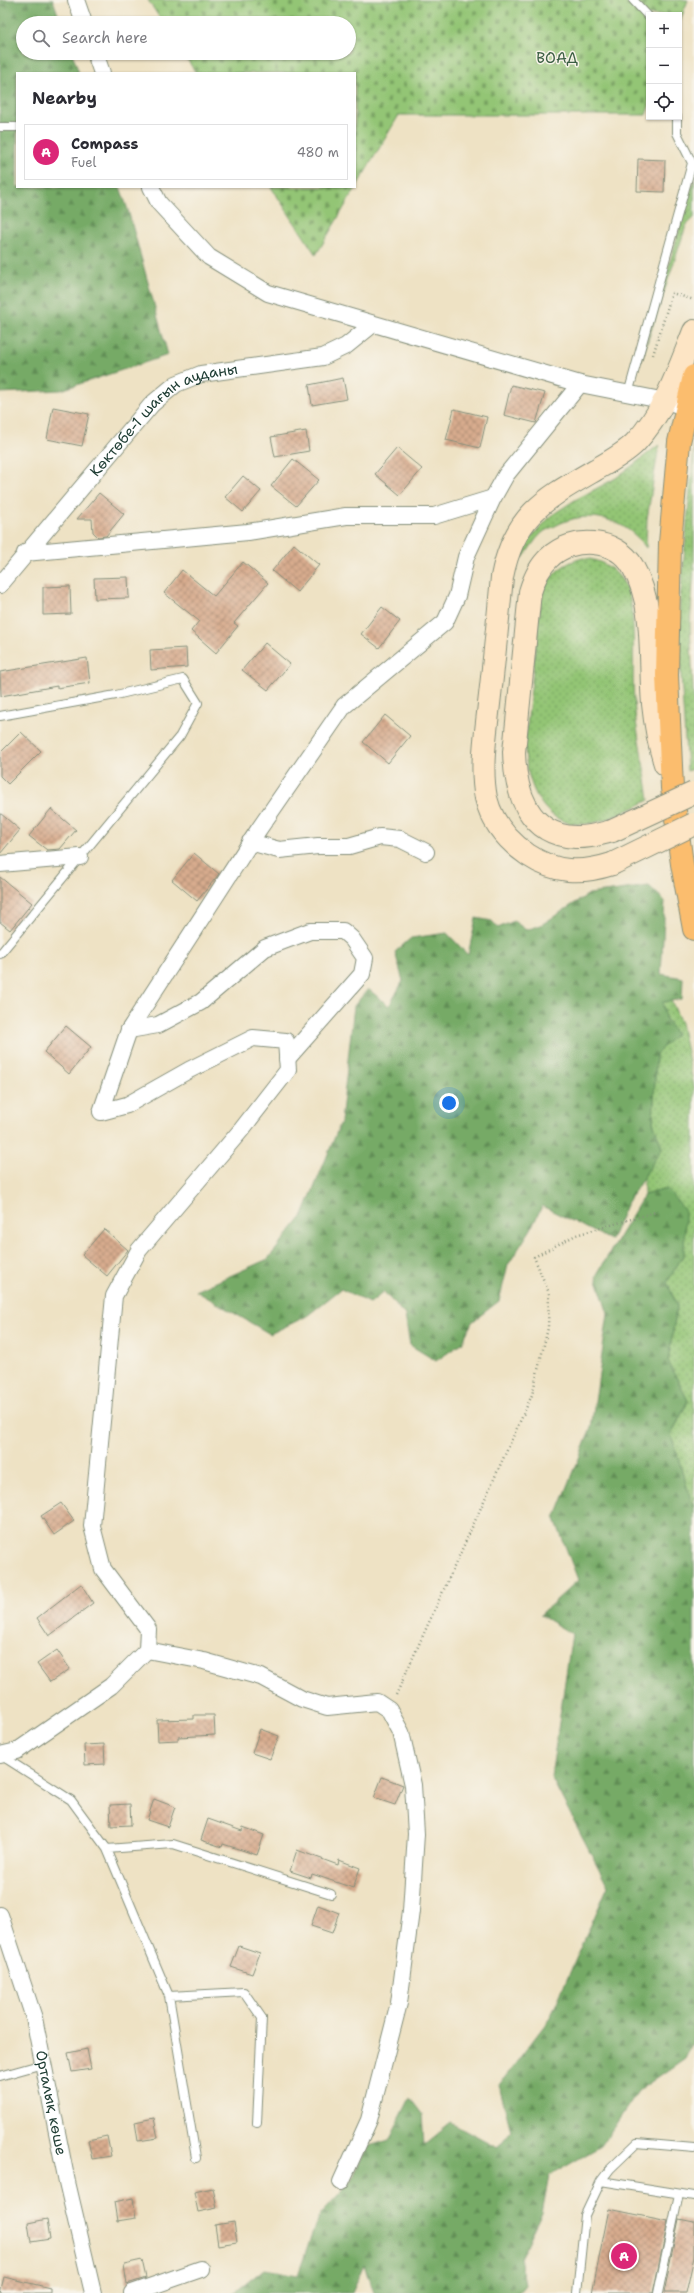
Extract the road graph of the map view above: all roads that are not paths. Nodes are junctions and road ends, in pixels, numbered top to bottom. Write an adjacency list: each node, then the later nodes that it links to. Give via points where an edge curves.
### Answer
1 (76, 0): 4 (street)
2 (632, 0): 3 (lane)
3 (646, 14)
4 (82, 16)
5 (97, 60): 6 (street)
6 (102, 72)
7 (677, 120): 15 (lane, via 677,133 692,163)
8 (0, 127): 9 (lane)
9 (16, 127)
10 (152, 188): 11 (street, via 159,203 209,257 268,293)
11 (372, 325): 14 (street); 19 (street, Көктөбе-1 шағын ауданы, via 346,346 323,357 201,374 176,384 152,404)
12 (694, 331): 16 (main road)
13 (694, 376): 17 (main road)
14 (580, 384): 15 (street); 18 (street, via 506,475)
15 (628, 394): 16 (street)
16 (666, 401): 17 (street); 24 (main road, bridge, via 652,424 634,444 611,461 551,495 531,514 516,535 506,556 484,750 486,798 511,843 553,869 573,872 595,870 612,864)
17 (686, 408): 22 (main road, via 679,442 670,543 667,675)
18 (493, 498): 19 (street, via 434,516 346,516 248,532); 25 (street, via 466,557 457,596 446,622 344,706)
19 (25, 553): 20 (street, Көктөбе-1 шағын ауданы)
20 (0, 585)
21 (0, 716): 27 (lane, via 116,695 183,679 198,703 180,736)
22 (672, 788): 23 (main road, bridge, via 662,755 653,706 646,604 633,566 620,553 604,545 583,542 564,546 549,557 537,572 530,592 514,752 515,777 528,811 541,825 558,834 575,837 612,831); 29 (main road)
23 (694, 793)
24 (694, 824)
25 (250, 842): 26 (street, via 278,850 349,846 380,837 400,839); 31 (street)
26 (426, 852)
27 (80, 857): 28 (street); 30 (lane)
28 (0, 864)
29 (694, 929)
30 (0, 954)
31 (129, 1030): 32 (street, via 100,1112 127,1105 253,1038 286,1042); 32 (street, via 158,1025 201,1002 265,948 310,931 343,931 365,958 362,974)
32 (287, 1059): 33 (street, via 288,1070 242,1129 139,1250 114,1296 92,1526 103,1569 148,1628)
33 (147, 1650): 34 (street, via 111,1686 17,1751); 45 (street, via 204,1661 261,1677 302,1699 328,1707 377,1702 389,1710 401,1732 413,1785 416,1834 411,1911 399,2003 368,2120)
34 (0, 1755): 35 (lane, via 71,1800)
35 (107, 1849): 36 (lane, via 173,1844); 38 (lane)
36 (331, 1894)
37 (0, 1915): 39 (street, Орталық көше, via 34,2018)
38 (169, 1996): 41 (lane, via 244,1992 262,2018); 43 (lane)
39 (43, 2064): 40 (lane); 49 (street, Орталық көше)
40 (0, 2076)
41 (257, 2123)
42 (694, 2148): 44 (lane, via 637,2143)
43 (196, 2158)
44 (602, 2181): 46 (lane); 51 (lane, via 585,2215)
45 (341, 2182)
46 (679, 2194): 47 (lane); 52 (lane)
47 (694, 2196)
48 (201, 2269): 50 (street)
49 (93, 2293)
50 (132, 2293)
51 (577, 2293)
52 (658, 2293)

